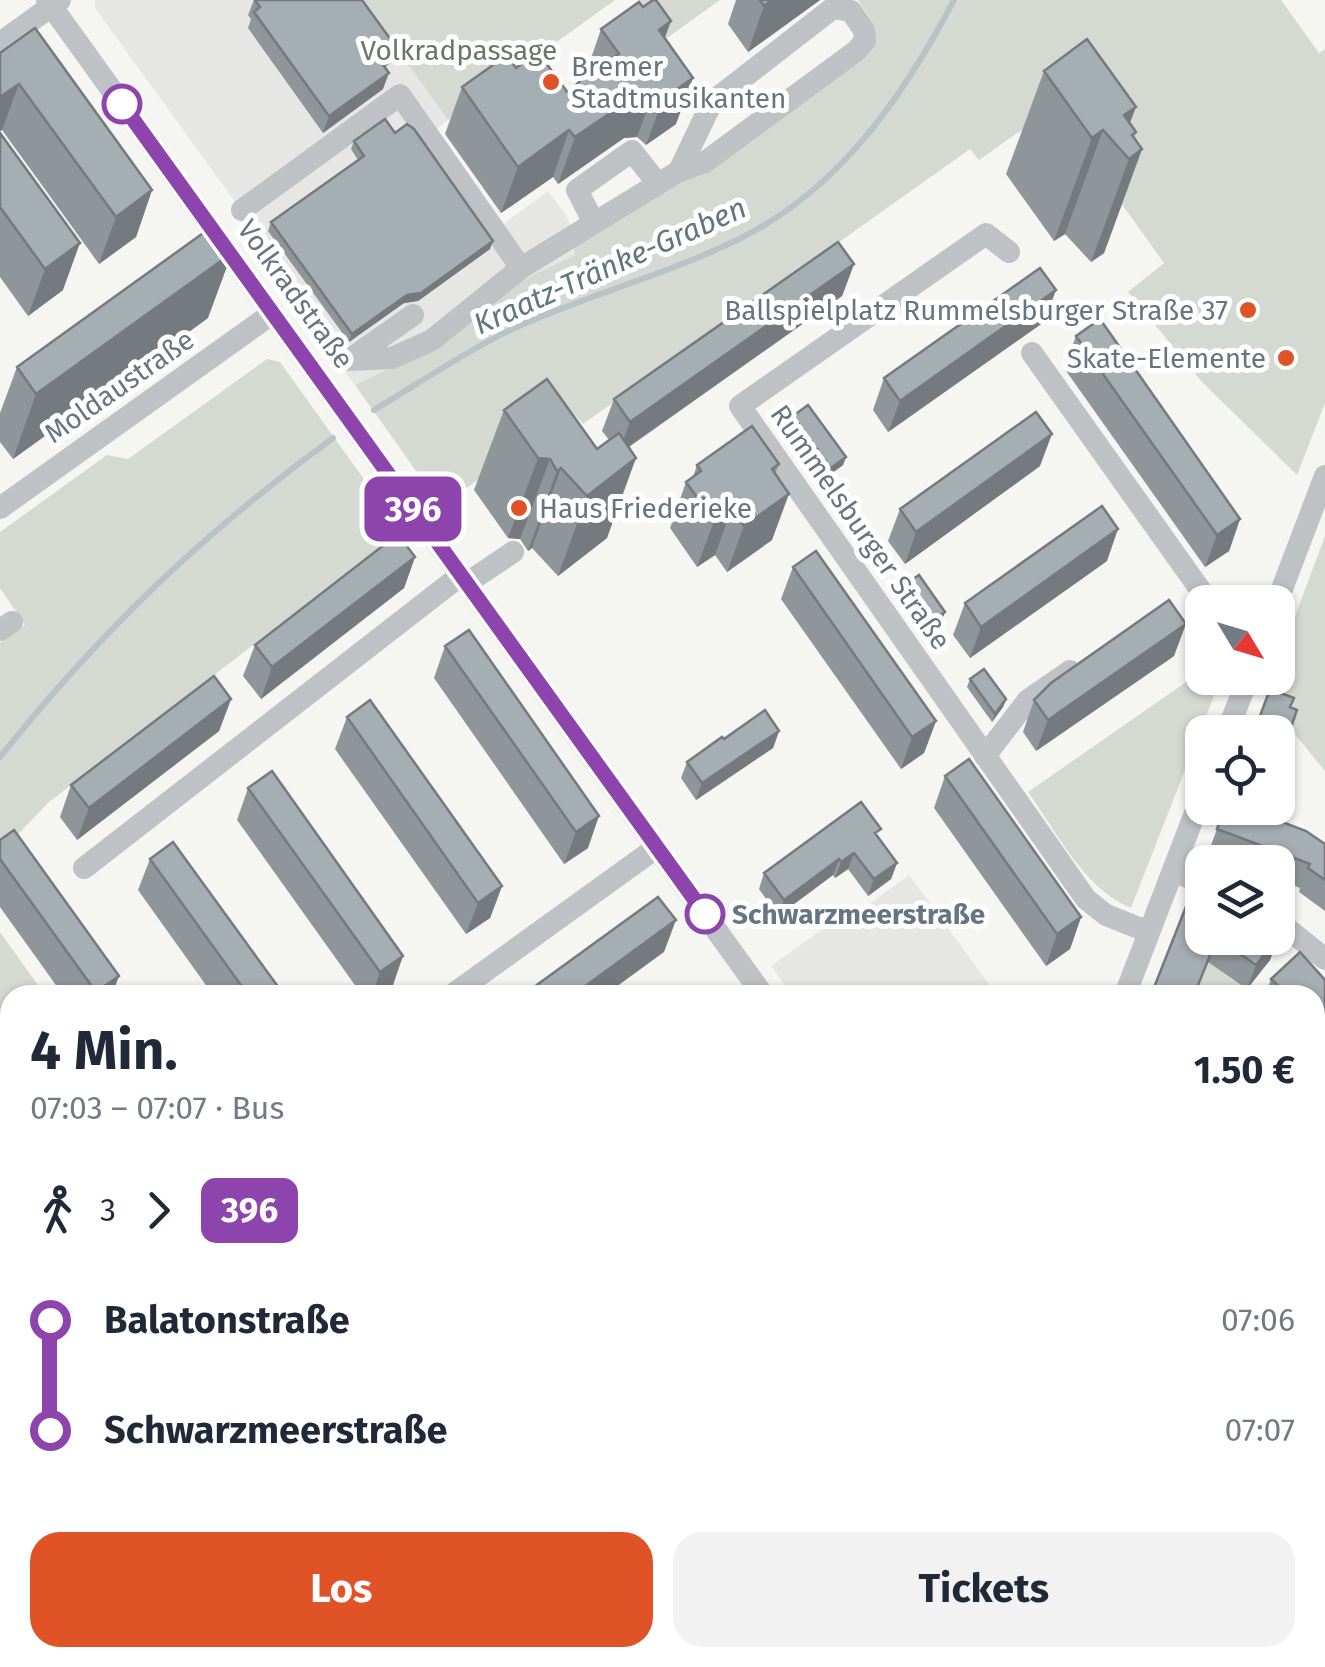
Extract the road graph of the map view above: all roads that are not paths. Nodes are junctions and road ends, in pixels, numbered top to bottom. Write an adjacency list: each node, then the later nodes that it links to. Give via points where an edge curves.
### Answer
1 (53, 2): 2 (street); 9 (street, Volkradstraße)
2 (0, 43)
3 (679, 172): 3 (street, Volkradstraße, via 705,162 856,51 864,30 852,11 833,8 712,102); 4 (street, Volkradstraße)
4 (658, 184): 6 (street, Volkradstraße); 6 (street, via 632,151 577,190)
5 (242, 210): 8 (street, via 400,96)
6 (594, 223): 8 (street, Volkradstraße)
7 (1008, 252): 19 (street, Rummelsburger Straße, via 986,234 740,406)
8 (522, 268): 10 (street, Volkradstraße, via 432,340 392,358 350,360)
9 (273, 313): 13 (street, Moldaustraße); 15 (street, Volkradstraße)
10 (413, 315)
11 (1032, 353): 16 (street)
12 (1325, 476): 17 (street)
13 (0, 508)
14 (512, 552): 15 (street)
15 (464, 579): 21 (street, Volkradstraße); 22 (street)
16 (1197, 585)
17 (1283, 585)
18 (1085, 660): 19 (street, via 1028,700)
19 (985, 756): 25 (street, Rummelsburger Straße, via 1086,899)
20 (1191, 825): 23 (street)
21 (656, 848): 28 (street); 29 (street, Volkradstraße)
22 (84, 868)
23 (1173, 872): 24 (street); 25 (street)
24 (1185, 877)
25 (1149, 932): 30 (street)
26 (1295, 935): 27 (street)
27 (1325, 960)
28 (466, 985)
29 (756, 985)
30 (1129, 985)

